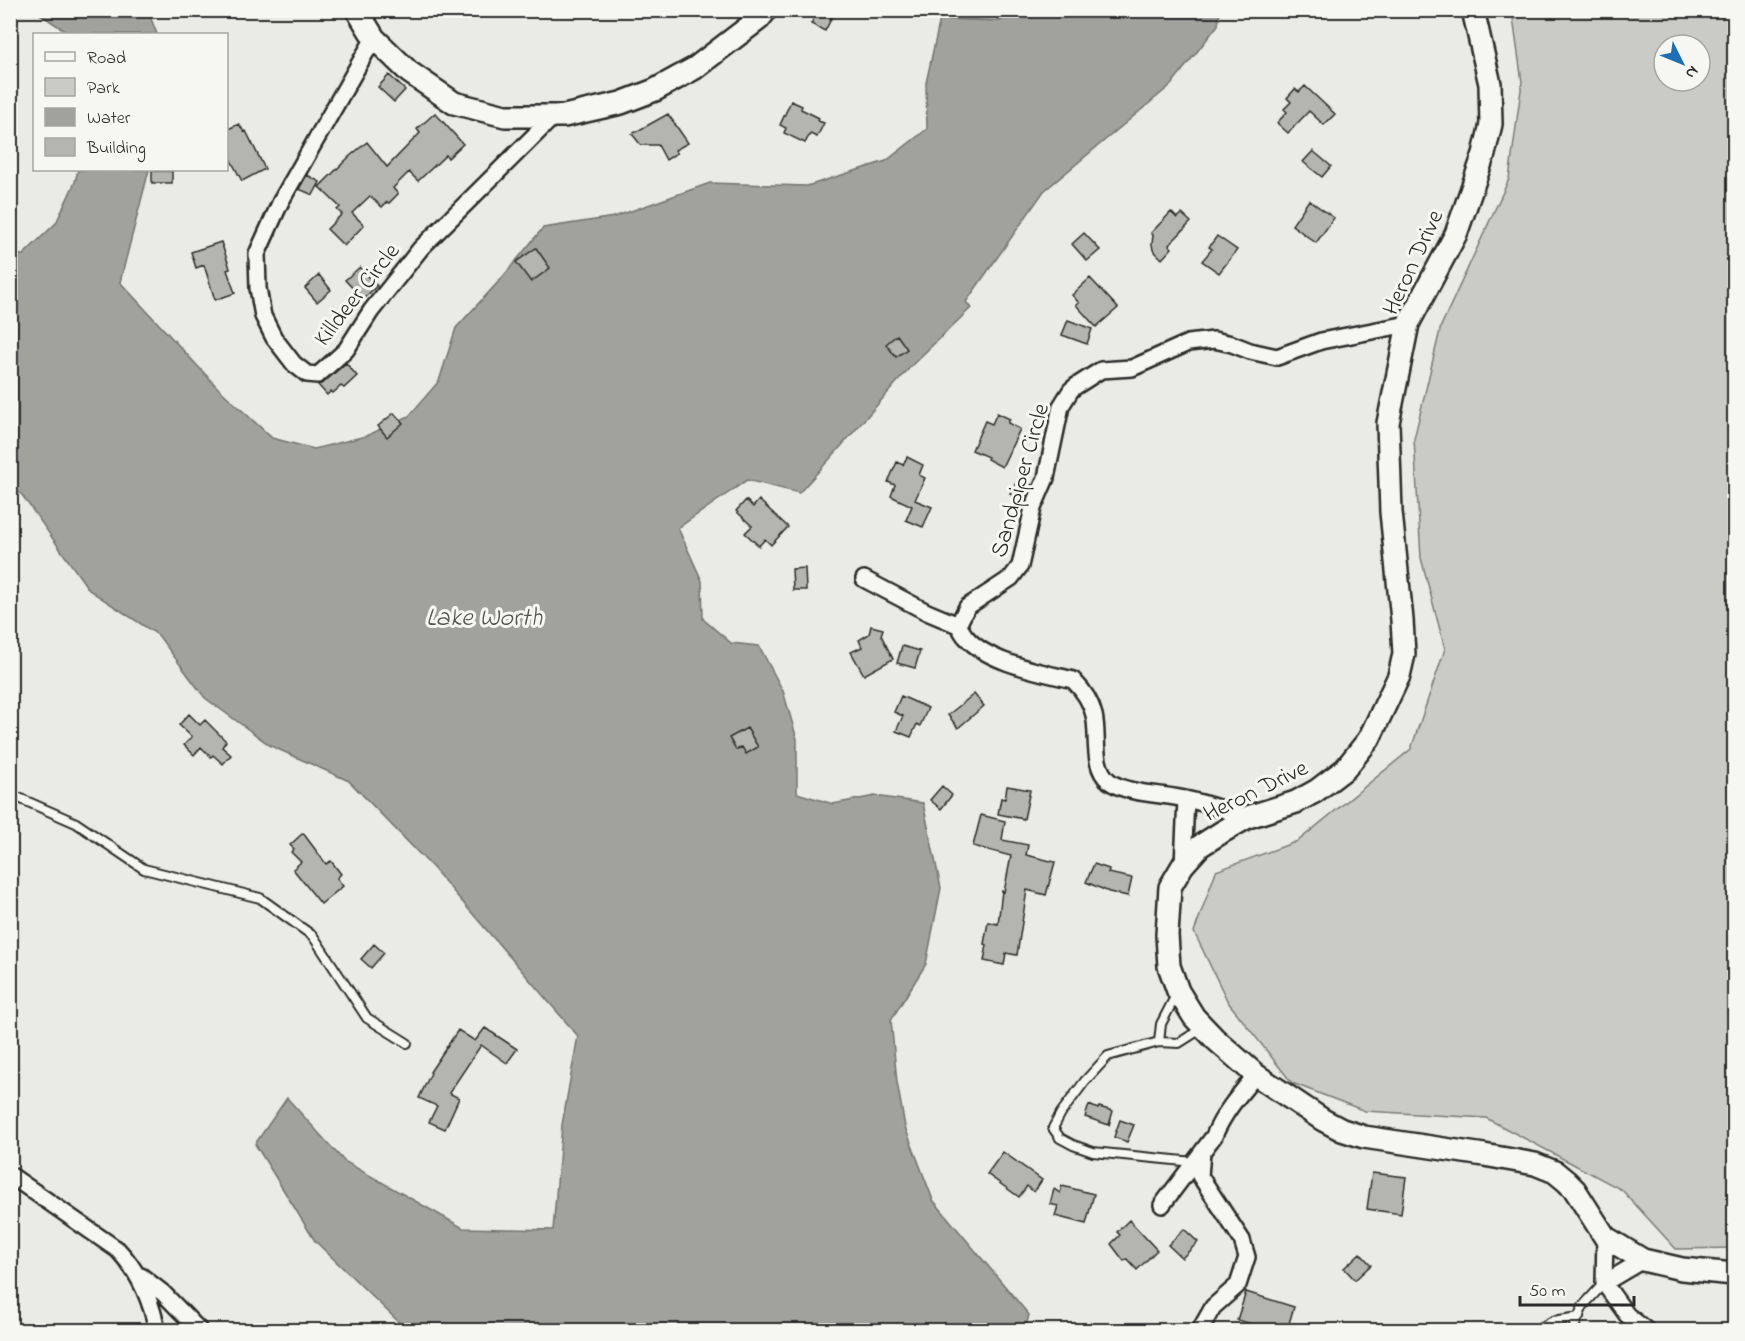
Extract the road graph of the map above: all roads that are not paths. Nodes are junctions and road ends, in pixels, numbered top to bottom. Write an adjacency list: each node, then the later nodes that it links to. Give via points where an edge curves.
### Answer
1 (357, 10): 4 (street)
2 (766, 10): 5 (street, via 695,68 655,90 621,103)
3 (1473, 10): 6 (street, Heron Drive, via 1490,84 1491,124 1456,234)
4 (374, 38): 5 (street, via 409,72 454,103 505,116); 5 (street, Killdeer Circle, via 281,201 257,254 263,316 287,356 307,375 318,375 346,350 371,310 421,248)
5 (554, 116)
6 (1408, 324): 8 (street, Sandpiper Circle, via 1321,340 1277,357 1214,340 1188,343 1132,369 1101,370 1076,386 1061,406 1046,478 1033,508 1020,566 1011,578 967,607); 11 (street, Heron Drive, via 1388,423 1391,512 1404,654 1399,676 1370,739 1345,769 1296,802)
7 (864, 579): 8 (street)
8 (958, 625): 10 (street, via 982,651 1079,685 1094,714 1099,767 1108,781 1123,789)
9 (10, 794): 16 (lane, via 76,824 144,869 260,898 313,936 367,1018)
10 (1186, 799): 11 (street); 12 (street)
11 (1248, 818): 12 (street, Heron Drive, via 1200,846)
12 (1183, 865): 13 (street, Heron Drive, via 1170,887 1167,935 1169,966)
13 (1178, 990): 14 (street, Heron Drive); 15 (lane, via 1161,1024)
14 (1203, 1027): 15 (lane, via 1179,1043); 17 (street, Heron Drive)
15 (1158, 1042): 18 (lane, via 1108,1056 1085,1081 1053,1128 1060,1138 1093,1152)
16 (407, 1043)
17 (1256, 1075): 18 (street, via 1231,1105); 21 (street, Heron Drive, via 1342,1130 1535,1164 1555,1172 1575,1190)
18 (1198, 1157): 20 (street); 29 (street, via 1200,1176 1242,1240 1247,1257 1238,1285 1213,1307)
19 (10, 1175): 23 (street, via 118,1250)
20 (1162, 1205)
21 (1605, 1237): 22 (street, Heron Drive); 25 (street)
22 (1643, 1260): 24 (street, Heron Drive); 25 (street)
23 (136, 1273): 27 (street); 28 (street, via 163,1293)
24 (1734, 1274)
25 (1604, 1283): 26 (lane, via 1583,1306); 32 (street, via 1627,1315)
26 (1579, 1317): 30 (lane, via 1552,1321); 31 (lane)
27 (157, 1330)
28 (199, 1330)
29 (1200, 1330)
30 (1536, 1330)
31 (1573, 1330)
32 (1646, 1330)

